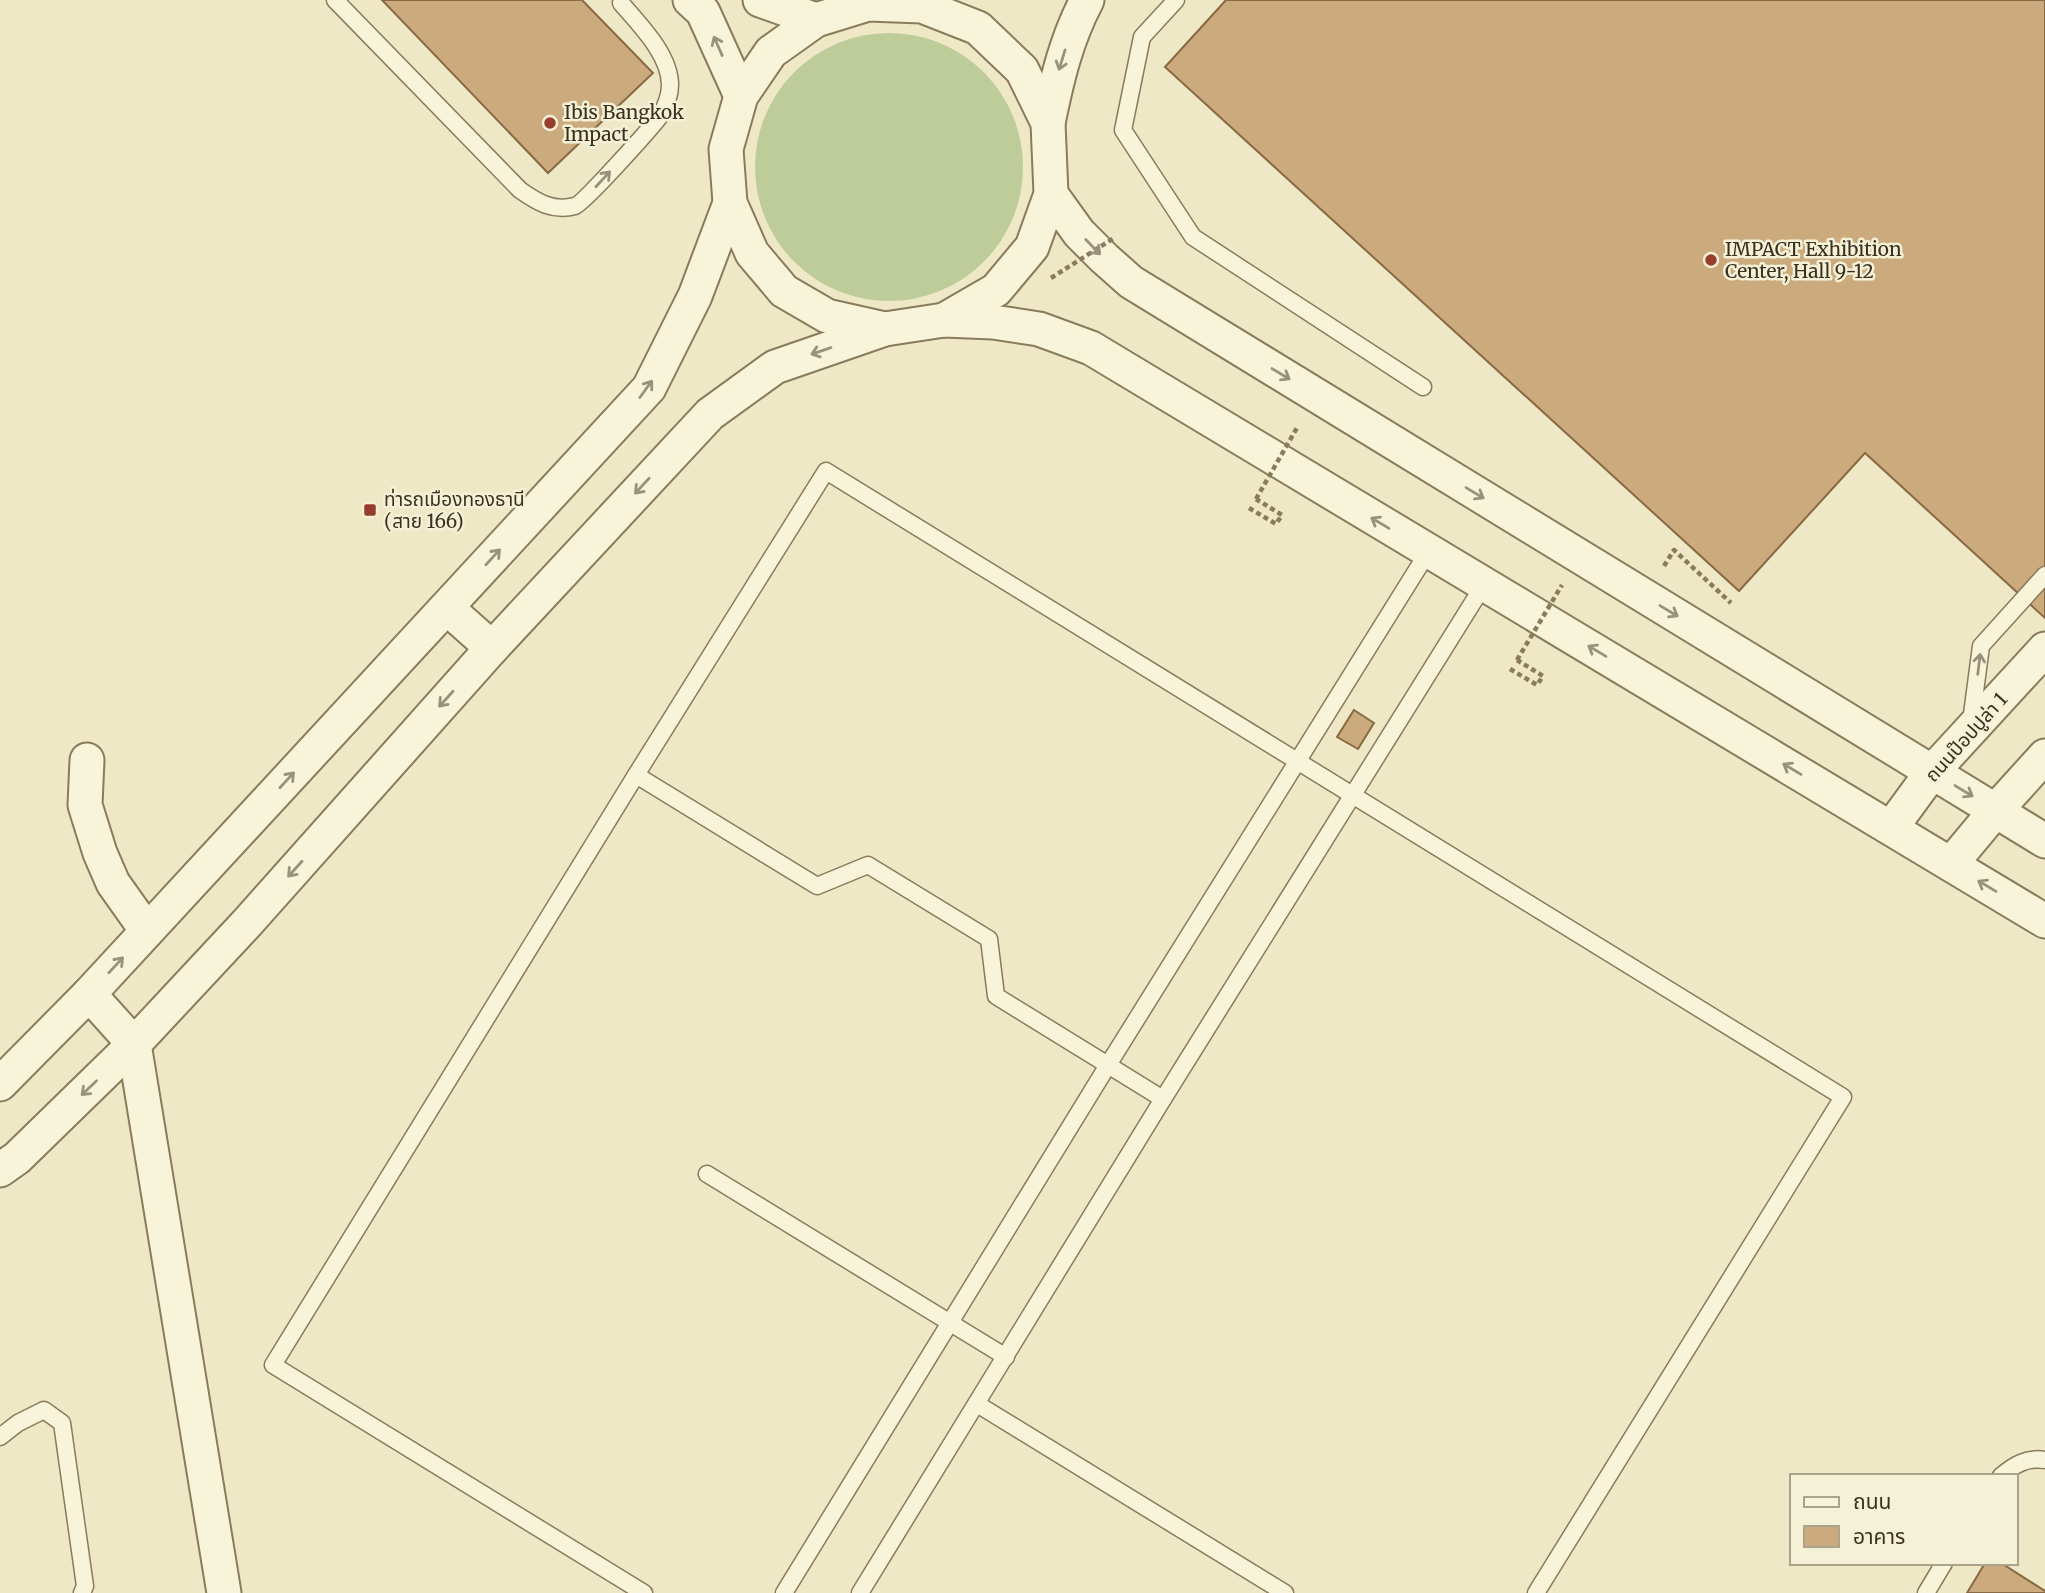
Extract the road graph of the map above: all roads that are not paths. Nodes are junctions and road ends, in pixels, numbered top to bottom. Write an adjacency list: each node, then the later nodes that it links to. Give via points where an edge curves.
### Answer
1 (335, 0): 6 (lane, one-way to 6, via 520,190 546,206 561,208 578,205 641,139 668,101 668,71 656,45)
2 (690, 0): 9 (street, one-way to 2, via 703,12)
3 (760, 0): 8 (street)
4 (1087, 0): 10 (street, one-way to 10, via 1064,53)
5 (1176, 0): 15 (lane, via 1142,37 1123,130 1192,237)
6 (621, 1)
7 (935, 3): 8 (street, via 868,4); 10 (street, via 978,28 1021,70)
8 (816, 20): 9 (street, via 771,51)
9 (741, 96): 12 (street, via 726,149)
10 (1048, 123): 11 (street)
11 (1051, 194): 13 (street, via 1032,247 996,290); 26 (street, one-way to 26, via 1079,233 1132,282)
12 (730, 203): 14 (street, via 751,253 784,291 827,316); 19 (street, one-way to 12, via 649,388 695,296)
13 (944, 320): 14 (street); 16 (street, one-way to 13, via 1091,348 1039,329)
14 (885, 329): 20 (street, one-way to 20, via 775,367 710,414)
15 (1423, 387)
16 (1428, 552): 18 (street); 25 (lane)
17 (2045, 575): 22 (lane, one-way to 17, via 1981,646)
18 (1485, 583): 28 (lane); 30 (street, one-way to 18)
19 (440, 601): 20 (street); 34 (street, one-way to 19)
20 (492, 648): 36 (street, one-way to 36)
21 (2045, 649): 22 (street, ถนนป๊อปปูล่า 1)
22 (1970, 731): 26 (street, ถนนป๊อปปูล่า 1)
23 (2045, 756): 29 (street)
24 (87, 760): 34 (street, via 85,805 100,852 113,883)
25 (1298, 762): 27 (lane, via 826,471); 28 (lane); 37 (lane)
26 (1932, 772): 29 (street, one-way to 29); 30 (street, ถนนป๊อปปูล่า 1)
27 (636, 775): 37 (lane, via 817,886 868,865 978,932 989,939 996,996); 51 (lane, via 273,1365)
28 (1353, 796): 39 (lane); 55 (lane, via 1843,1097)
29 (1996, 810): 31 (street); 32 (street)
30 (1891, 828): 32 (street)
31 (2045, 841)
32 (1951, 864): 33 (street, one-way to 32)
33 (2045, 921)
34 (147, 931): 35 (street, one-way to 34)
35 (89, 993): 36 (street); 38 (street)
36 (134, 1044): 40 (street, one-way to 40); 50 (street)
37 (1108, 1065): 39 (lane); 42 (lane)
38 (0, 1083)
39 (1163, 1099): 43 (lane)
40 (0, 1170)
41 (707, 1174): 42 (lane)
42 (951, 1324): 43 (lane); 52 (lane)
43 (1006, 1357): 44 (lane)
44 (977, 1404): 53 (lane); 54 (lane)
45 (0, 1437): 49 (lane, via 44,1410 62,1423 85,1586)
46 (2045, 1460): 47 (lane, via 2018,1462)
47 (2003, 1474)
48 (1943, 1565): 56 (lane)
49 (82, 1593)
50 (224, 1593)
51 (644, 1593)
52 (784, 1593)
53 (860, 1593)
54 (1285, 1593)
55 (1536, 1593)
56 (1926, 1593)

